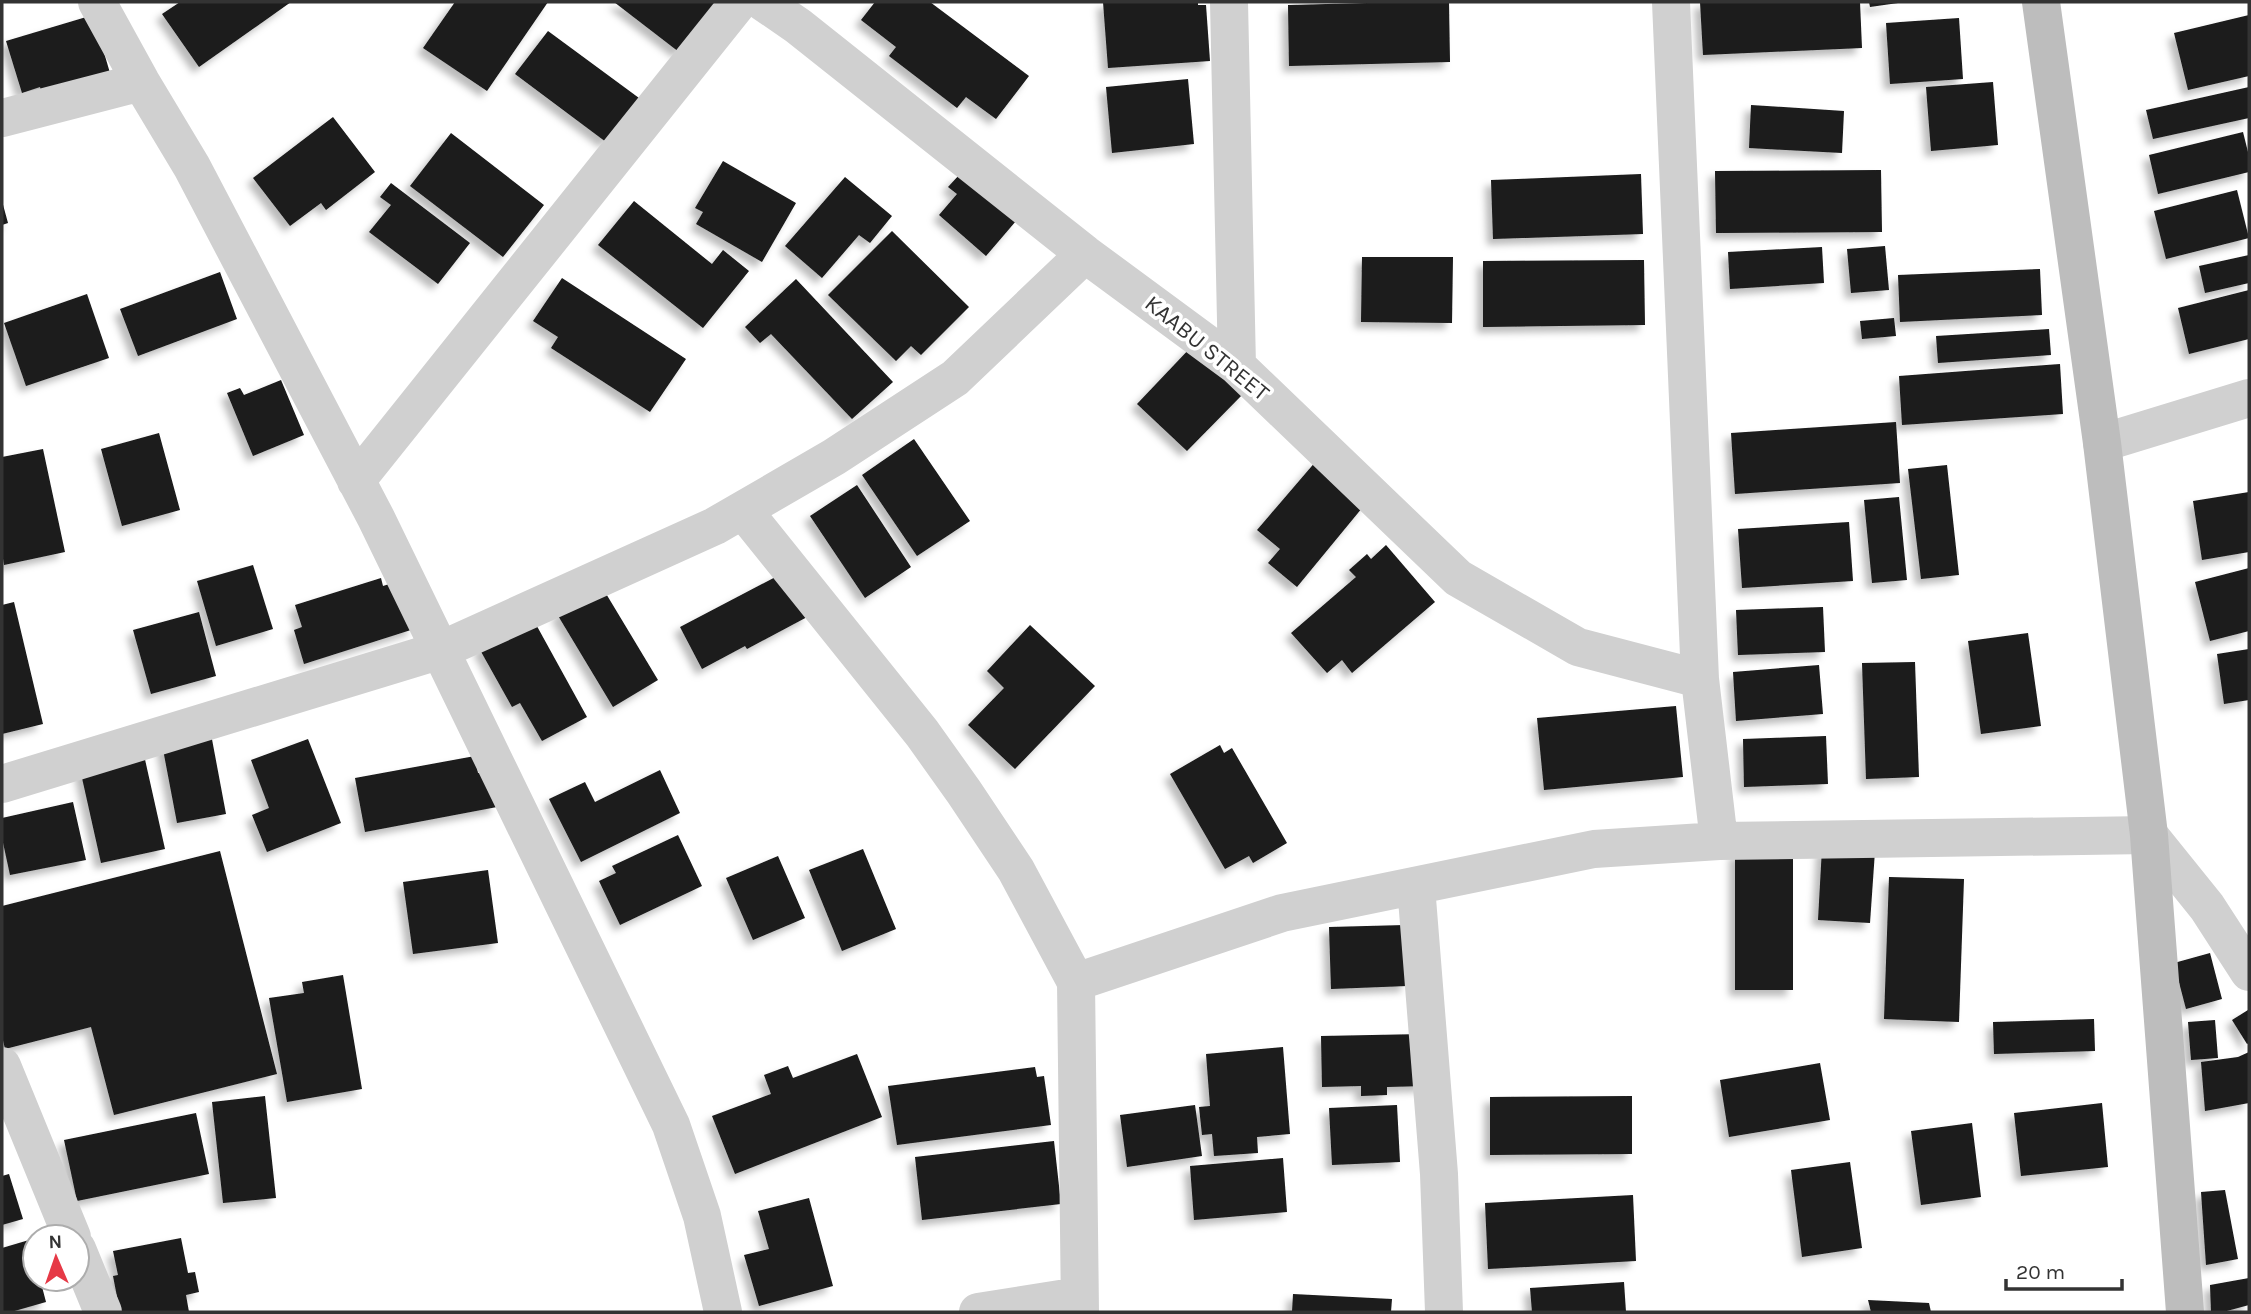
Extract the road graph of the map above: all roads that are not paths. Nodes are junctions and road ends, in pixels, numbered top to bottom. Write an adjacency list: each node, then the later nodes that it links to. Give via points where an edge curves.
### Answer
1 (97, 2): 8 (street)
2 (739, 2): 14 (street)
3 (763, 2): 7 (street, KAABU STREET)
4 (1230, 2): 11 (street)
5 (1671, 2): 17 (street)
6 (2041, 2): 13 (street)
7 (798, 14): 10 (street, KAABU STREET)
8 (141, 82): 9 (street); 14 (street, via 192,167)
9 (2, 118)
10 (1085, 254): 11 (street, KAABU STREET); 15 (street, via 955,378)
11 (1237, 366): 17 (street, KAABU STREET, via 1458,578 1578,646)
12 (2249, 398): 13 (street)
13 (2102, 443): 19 (street)
14 (356, 481): 16 (street)
15 (743, 510): 16 (street); 23 (street, via 957,782 1016,870)
16 (441, 650): 18 (street); 29 (street, via 671,1125 702,1216)
17 (1700, 679): 20 (street)
18 (2, 784)
19 (2149, 835): 20 (street); 22 (street, via 2207,907); 32 (street)
20 (1719, 841): 21 (street, via 1594,849)
21 (1416, 886): 23 (street, via 1283,912); 31 (street, via 1439,1174)
22 (2249, 972)
23 (1076, 982): 27 (street)
24 (2, 1066): 25 (street)
25 (66, 1223)
26 (91, 1283): 28 (street)
27 (1080, 1304): 30 (street)
28 (103, 1312)
29 (723, 1312)
30 (978, 1312)
31 (1444, 1312)
32 (2185, 1312)

